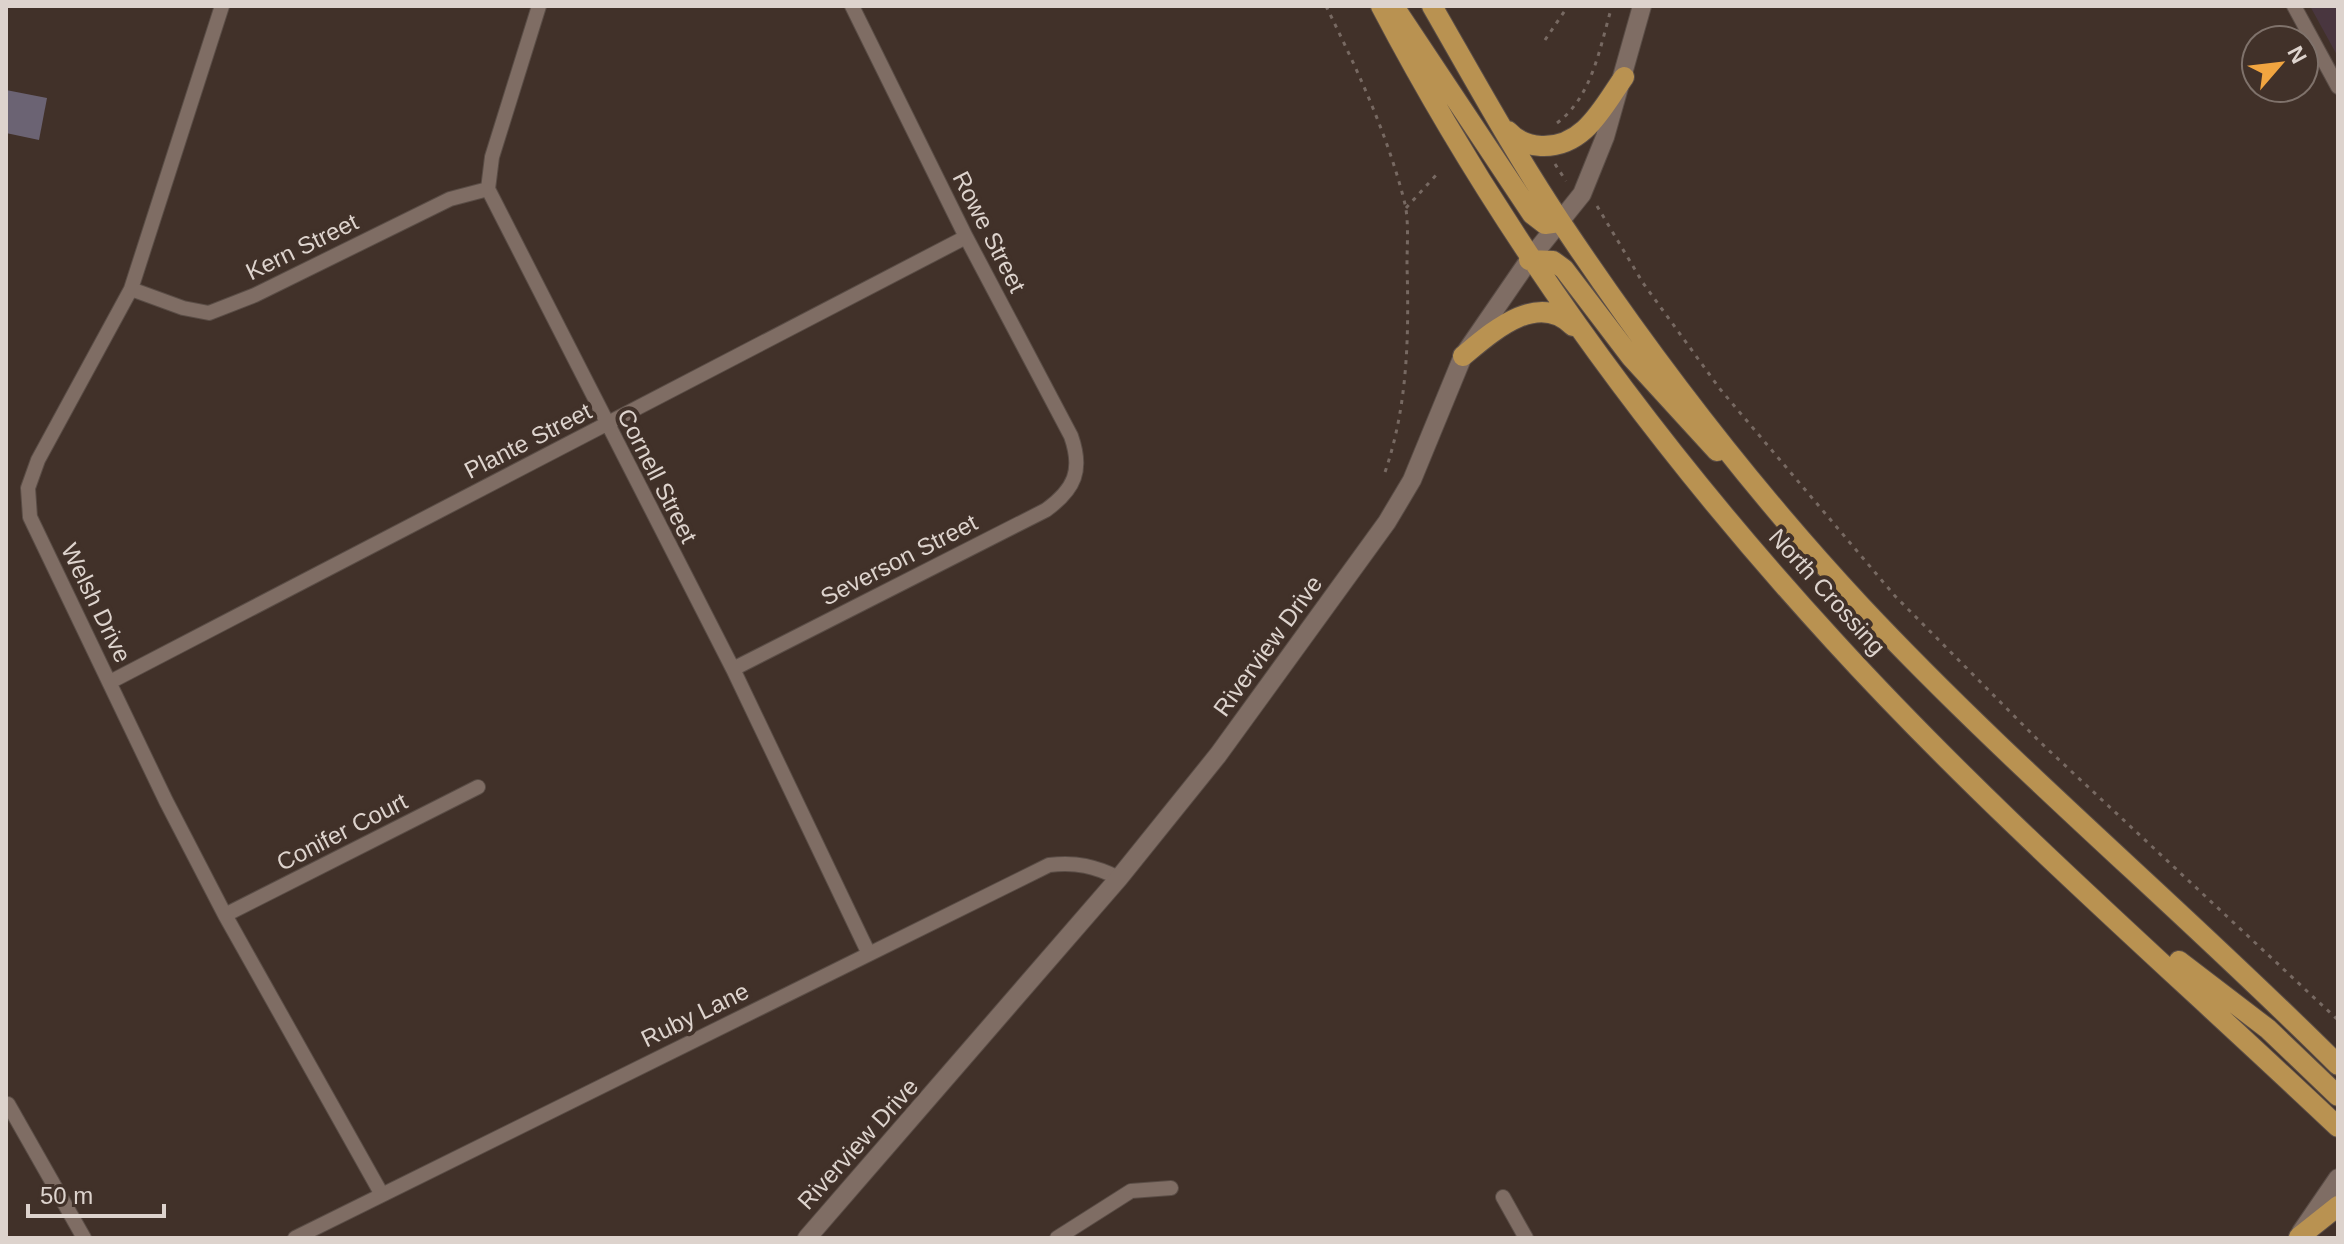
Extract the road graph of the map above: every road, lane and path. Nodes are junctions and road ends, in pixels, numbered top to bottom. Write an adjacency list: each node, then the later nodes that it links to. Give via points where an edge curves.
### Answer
1 (222, 6): 24 (street, Welsh Drive)
2 (539, 6): 18 (street, via 492,157)
3 (852, 6): 22 (street, Rowe Street)
4 (1326, 6): 20 (path, via 1368,97)
5 (1381, 6): 23 (main road, North Crossing)
6 (1393, 6): 21 (main road, via 1532,214 1545,224)
7 (1432, 6): 15 (main road, North Crossing)
8 (1568, 6): 12 (path)
9 (1612, 6): 16 (path, via 1588,84 1572,110 1548,130)
10 (1642, 6): 13 (street, Riverview Drive)
11 (2294, 6): 14 (street)
12 (1545, 40)
13 (1624, 77): 16 (main road, via 1579,136); 19 (street, Riverview Drive)
14 (2338, 87)
15 (1498, 120): 16 (main road, via 1516,140); 21 (main road, North Crossing)
16 (1549, 146): 19 (path, via 1550,157 1569,185)
17 (1438, 173): 20 (path)
18 (488, 189): 24 (street, Kern Street, via 450,199 209,313); 27 (street, Cornell Street)
19 (1582, 194): 21 (street, Riverview Drive); 38 (path, via 1603,213 1627,258 1720,389 1895,596 2041,743)
20 (1406, 208): 28 (path, via 1409,318 1404,395)
21 (1560, 222): 23 (street, Riverview Drive); 30 (main road, North Crossing, via 1625,315)
22 (966, 237): 27 (street, Plante Street); 29 (street, Rowe Street, via 1071,436)
23 (1529, 260): 25 (main road, North Crossing); 26 (street, Riverview Drive); 30 (main road, via 1553,261 1564,269 1682,417)
24 (131, 289): 32 (street, Welsh Drive, via 28,488 30,517)
25 (1597, 350): 26 (main road, via 1566,319 1544,311 1506,323); 35 (main road, North Crossing, via 1753,548 1835,642)
26 (1463, 356): 34 (street, Riverview Drive, via 1412,480 1387,522 1218,755)
27 (606, 425): 31 (street, Cornell Street); 32 (street, Plante Street)
28 (1384, 475)
29 (1077, 479): 31 (street, Severson Street, via 1046,510)
30 (1778, 510): 39 (main road, North Crossing, via 1945,693)
31 (733, 669): 37 (street, Cornell Street)
32 (110, 682): 36 (street, Welsh Drive)
33 (478, 787): 36 (street, Conifer Court)
34 (1119, 878): 37 (street, Ruby Lane, via 1075,862 1049,865); 53 (street, Riverview Drive)
35 (2099, 901): 42 (main road, via 2268,1029); 44 (main road, North Crossing)
36 (225, 915): 47 (street, Welsh Drive)
37 (869, 954): 47 (street, Ruby Lane)
38 (2338, 1020)
39 (2310, 1038): 40 (main road); 41 (main road, North Crossing)
40 (2338, 1055)
41 (2338, 1065)
42 (2338, 1096)
43 (8, 1104): 51 (street)
44 (2338, 1127)
45 (2338, 1178): 50 (street)
46 (1171, 1188): 54 (street, via 1131,1191)
47 (381, 1193): 52 (street, Ruby Lane)
48 (1503, 1197): 55 (street)
49 (2338, 1206): 50 (main road)
50 (2298, 1237)
51 (84, 1238)
52 (295, 1238)
53 (807, 1238)
54 (1057, 1238)
55 (1526, 1238)

